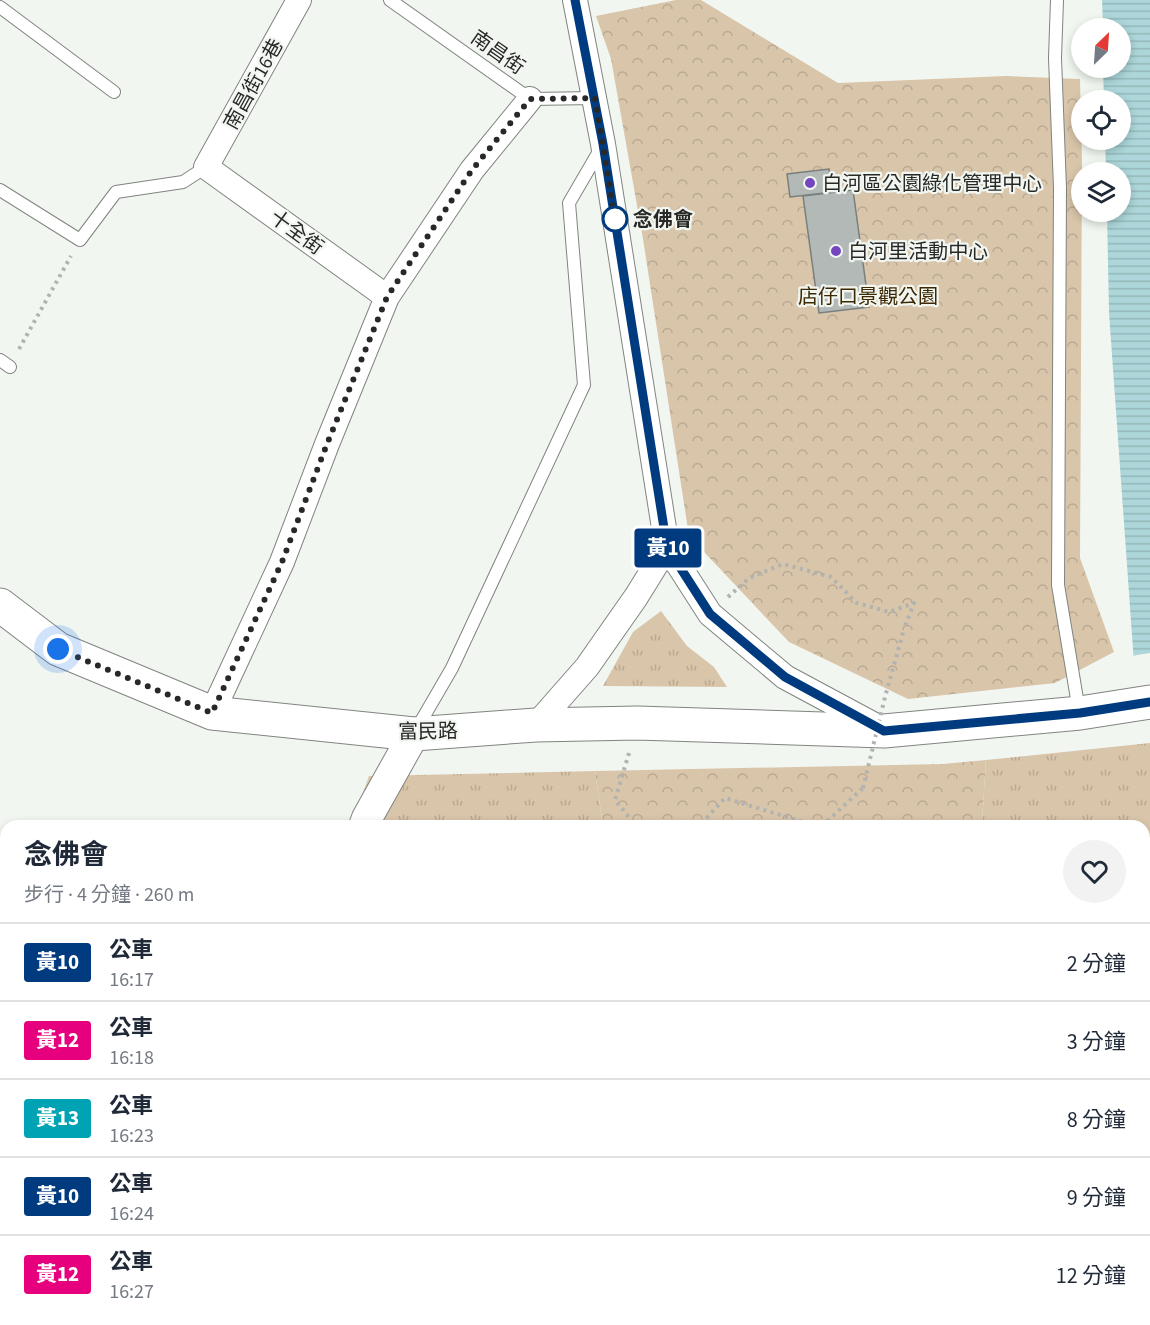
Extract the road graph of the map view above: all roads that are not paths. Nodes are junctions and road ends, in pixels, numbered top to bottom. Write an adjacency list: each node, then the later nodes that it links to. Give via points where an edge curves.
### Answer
1 (299, 0): 10 (street, 南昌街16巷)
2 (390, 0): 8 (lane, 南昌街)
3 (576, 0): 7 (street)
4 (1057, 0): 17 (lane, via 1058,585)
5 (0, 7): 6 (lane)
6 (114, 92)
7 (595, 98): 8 (lane, 南昌街); 9 (street)
8 (530, 99): 12 (street, via 472,170)
9 (603, 144): 13 (street); 20 (lane, via 569,203 584,385 452,668)
10 (207, 167): 11 (lane, via 183,182 116,192 80,240); 12 (street, 十全街)
11 (0, 190)
12 (387, 297): 16 (street, via 282,562)
13 (667, 547): 18 (street, via 587,667); 19 (street, via 710,614 785,677)
14 (0, 605): 16 (main road, 富民路, via 58,649)
15 (1150, 702): 17 (main road, 富民路)
16 (212, 713): 20 (main road, 富民路)
17 (1080, 713): 19 (main road, 富民路)
18 (536, 725): 19 (main road, 富民路, via 638,723); 20 (main road, 富民路)
19 (884, 731)
20 (414, 734): 21 (street)
21 (366, 820)

